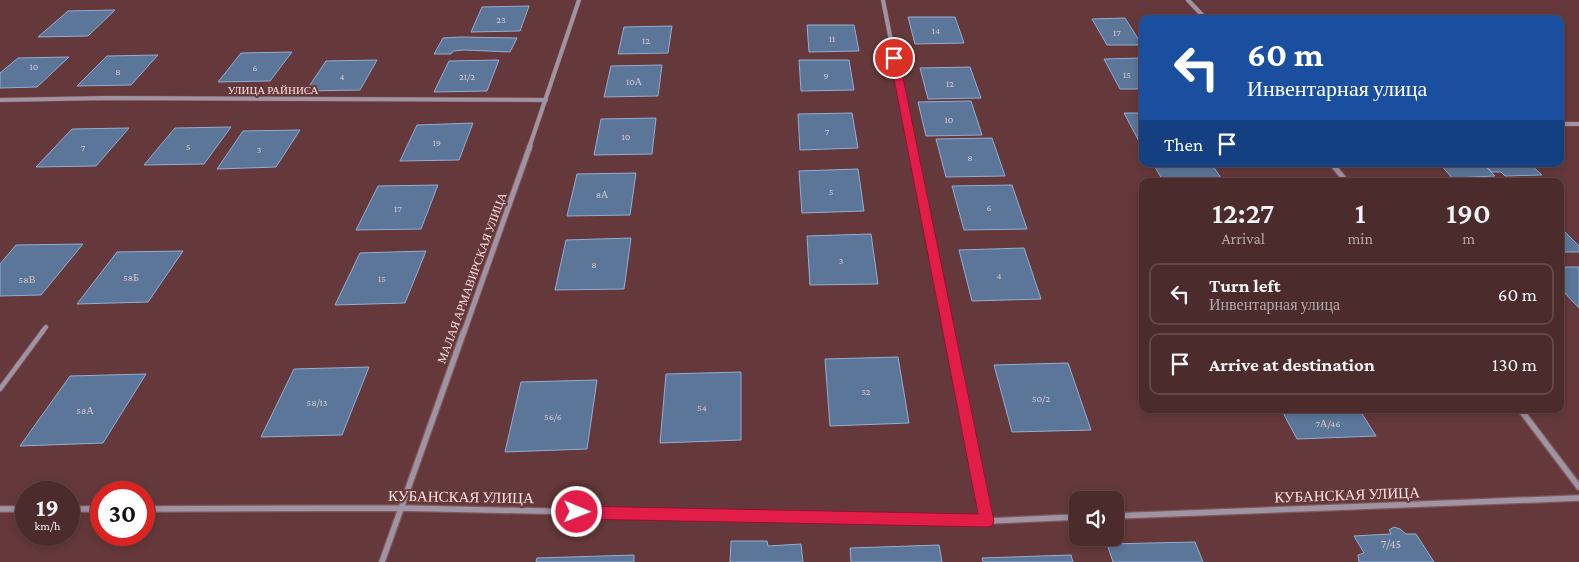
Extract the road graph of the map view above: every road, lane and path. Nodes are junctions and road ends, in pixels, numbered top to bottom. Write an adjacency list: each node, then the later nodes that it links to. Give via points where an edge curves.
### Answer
1 (579, 0): 6 (street, МАЛАЯ АРМАВИРСКАЯ УЛИЦА)
2 (883, 0): 22 (street)
3 (1188, 0): 4 (street)
4 (1202, 15)
5 (0, 100): 6 (street, УЛИЦА РАЙНИСА)
6 (546, 100): 16 (street, МАЛАЯ АРМАВИРСКАЯ УЛИЦА)
7 (1564, 124): 8 (street)
8 (1579, 124)
9 (1334, 167): 10 (street)
10 (1344, 178)
11 (46, 327): 12 (lane)
12 (0, 389)
13 (1523, 413): 14 (street)
14 (1579, 487)
15 (1579, 498): 20 (street, КУБАНСКАЯ УЛИЦА)
16 (401, 508): 19 (street, КУБАНСКАЯ УЛИЦА); 22 (street, КУБАНСКАЯ УЛИЦА); 23 (street, МАЛАЯ АРМАВИРСКАЯ УЛИЦА)
17 (0, 509): 18 (street)
18 (15, 509)
19 (155, 509)
20 (1124, 516)
21 (1069, 517): 22 (street, КУБАНСКАЯ УЛИЦА)
22 (987, 521)
23 (382, 562)

